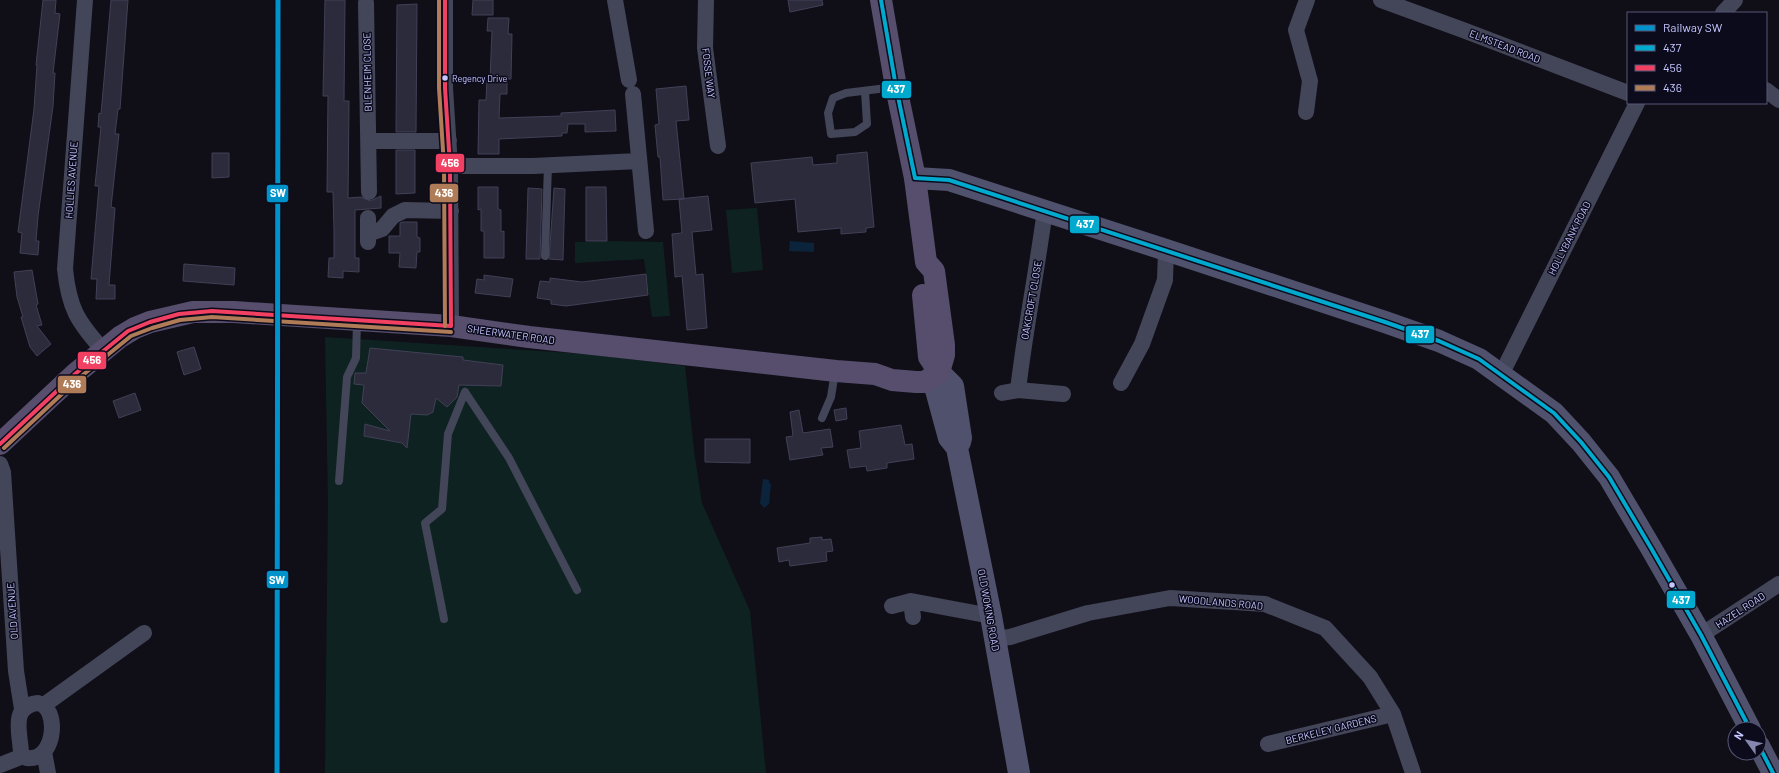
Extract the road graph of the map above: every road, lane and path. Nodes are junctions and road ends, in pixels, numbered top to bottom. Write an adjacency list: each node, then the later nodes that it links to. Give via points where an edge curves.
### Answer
1 (85, 0): 34 (street, HOLLIES AVENUE, via 65,269 73,310 80,323)
2 (445, 0): 19 (street, via 445,88)
3 (615, 0): 21 (street, via 631,87)
4 (706, 0): 20 (street, FOSSE WAY, via 705,48)
5 (881, 0): 11 (main road)
6 (1307, 0): 17 (street, via 1296,30 1310,81)
7 (1381, 0): 14 (street, ELMSTEAD ROAD)
8 (1735, 0): 10 (street)
9 (366, 3): 18 (street, BLENHEIM CLOSE)
10 (1724, 12)
11 (896, 87): 12 (lane); 24 (main road)
12 (865, 91): 12 (lane, via 846,93 833,98 828,113 831,134 855,132 867,124)
13 (1767, 91): 15 (street)
14 (1627, 94)
15 (1779, 100)
16 (1637, 104): 37 (street, HOLLYBANK ROAD)
17 (1306, 112)
18 (369, 140): 19 (street); 25 (street, BLENHEIM CLOSE)
19 (449, 141): 23 (street)
20 (718, 146)
21 (639, 161): 22 (street); 29 (street)
22 (548, 165): 23 (street); 31 (lane)
23 (450, 166): 26 (street)
24 (915, 178): 27 (main road, via 949,180); 36 (main road, via 926,262 921,275 929,356)
25 (370, 192)
26 (451, 210): 28 (street, via 405,210 393,216 382,230); 33 (street)
27 (1045, 210): 30 (main road); 39 (street, OAKCROFT CLOSE, via 1025,327)
28 (368, 231)
29 (646, 231)
30 (1166, 250): 37 (main road, via 1438,341 1479,359); 38 (street, via 1165,280 1142,344)
31 (546, 256)
32 (357, 320): 33 (main road, SHEERWATER ROAD); 34 (main road, SHEERWATER ROAD, via 193,312 160,319 128,331); 45 (lane, via 356,358 347,377)
33 (451, 326): 35 (main road, SHEERWATER ROAD)
34 (103, 350): 43 (main road, SHEERWATER ROAD)
35 (836, 371): 36 (main road, SHEERWATER ROAD, via 875,374 892,380 916,382 925,382); 42 (lane, via 831,397)
36 (940, 372): 50 (main road, OLD WOKING ROAD, via 936,390 949,438 957,448)
37 (1502, 374): 54 (main road, via 1554,413 1609,477)
38 (1121, 383)
39 (1018, 390): 40 (street); 41 (street)
40 (1002, 393)
41 (1063, 394)
42 (822, 418)
43 (0, 444)
44 (0, 464): 57 (street, OLD AVENUE, via 3,472 16,671)
45 (339, 481)
46 (1779, 584): 54 (street, HAZEL ROAD)
47 (577, 590): 52 (lane, via 510,458 465,392 448,434 442,509 425,523)
48 (911, 601): 49 (street); 50 (street); 51 (street)
49 (892, 606)
50 (991, 616): 55 (main road, OLD WOKING ROAD)
51 (913, 617)
52 (444, 619)
53 (144, 633): 56 (street)
54 (1701, 635): 59 (main road)
55 (994, 639): 58 (street, WOODLANDS ROAD, via 1010,637 1088,614 1170,598 1265,604 1325,628 1370,677); 66 (main road, OLD WOKING ROAD)
56 (44, 705): 57 (street, via 36,703); 61 (street, via 51,728 50,740)
57 (22, 709): 62 (street, OLD AVENUE, via 19,717)
58 (1393, 714): 60 (street, BERKELEY GARDENS); 67 (street, WOODLANDS ROAD)
59 (1746, 721)
60 (1268, 744)
61 (44, 752): 62 (street, via 32,758); 65 (street)
62 (23, 756): 64 (street)
63 (1767, 761): 68 (main road)
64 (0, 765)
65 (48, 773)
66 (1019, 773)
67 (1413, 773)
68 (1773, 773)

